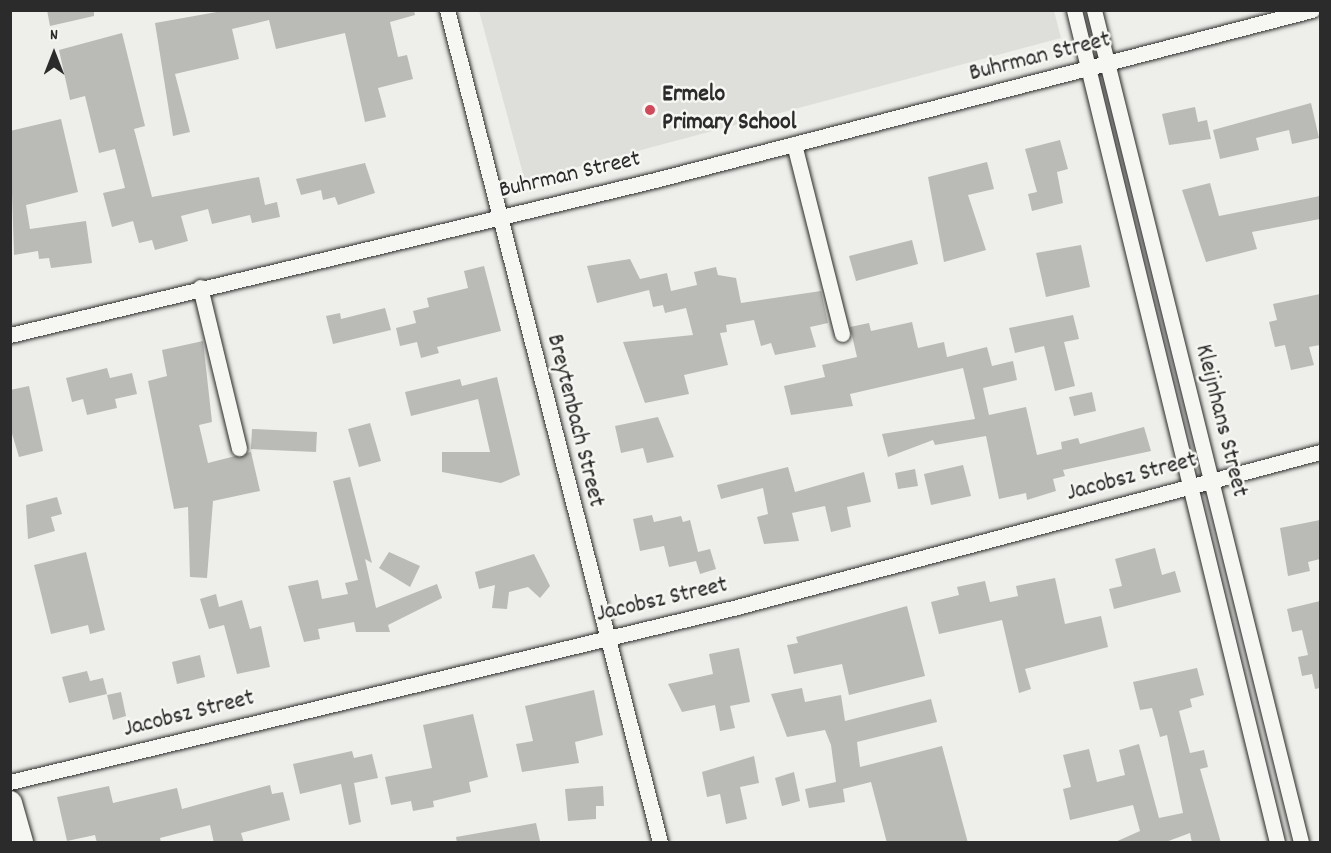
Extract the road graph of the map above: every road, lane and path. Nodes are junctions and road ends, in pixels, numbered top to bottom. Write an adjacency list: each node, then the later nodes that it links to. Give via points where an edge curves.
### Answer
1 (447, 10): 8 (street, Breytenbach Street)
2 (1074, 10): 6 (street, Kleijnhans Street)
3 (1094, 10): 5 (street, Kleijnhans Street)
4 (1312, 10): 5 (street, Buhrman Street)
5 (1108, 64): 6 (street, Buhrman Street); 14 (street, Kleijnhans Street)
6 (1090, 68): 7 (street, Buhrman Street); 15 (street, Kleijnhans Street)
7 (794, 144): 8 (street, Buhrman Street); 10 (street)
8 (499, 216): 9 (street, Buhrman Street); 16 (street, Breytenbach Street)
9 (200, 287): 11 (street, Buhrman Street); 12 (street)
10 (843, 334)
11 (10, 335)
12 (239, 448)
13 (1320, 452): 14 (street, Jacobsz Street)
14 (1211, 481): 15 (street, Jacobsz Street); 22 (street, Kleijnhans Street)
15 (1191, 486): 16 (street, Jacobsz Street); 21 (street, Kleijnhans Street)
16 (606, 637): 17 (street, Jacobsz Street); 20 (street, Breytenbach Street)
17 (10, 782)
18 (10, 803): 19 (highway)
19 (21, 843)
20 (660, 843)
21 (1277, 843)
22 (1301, 843)

